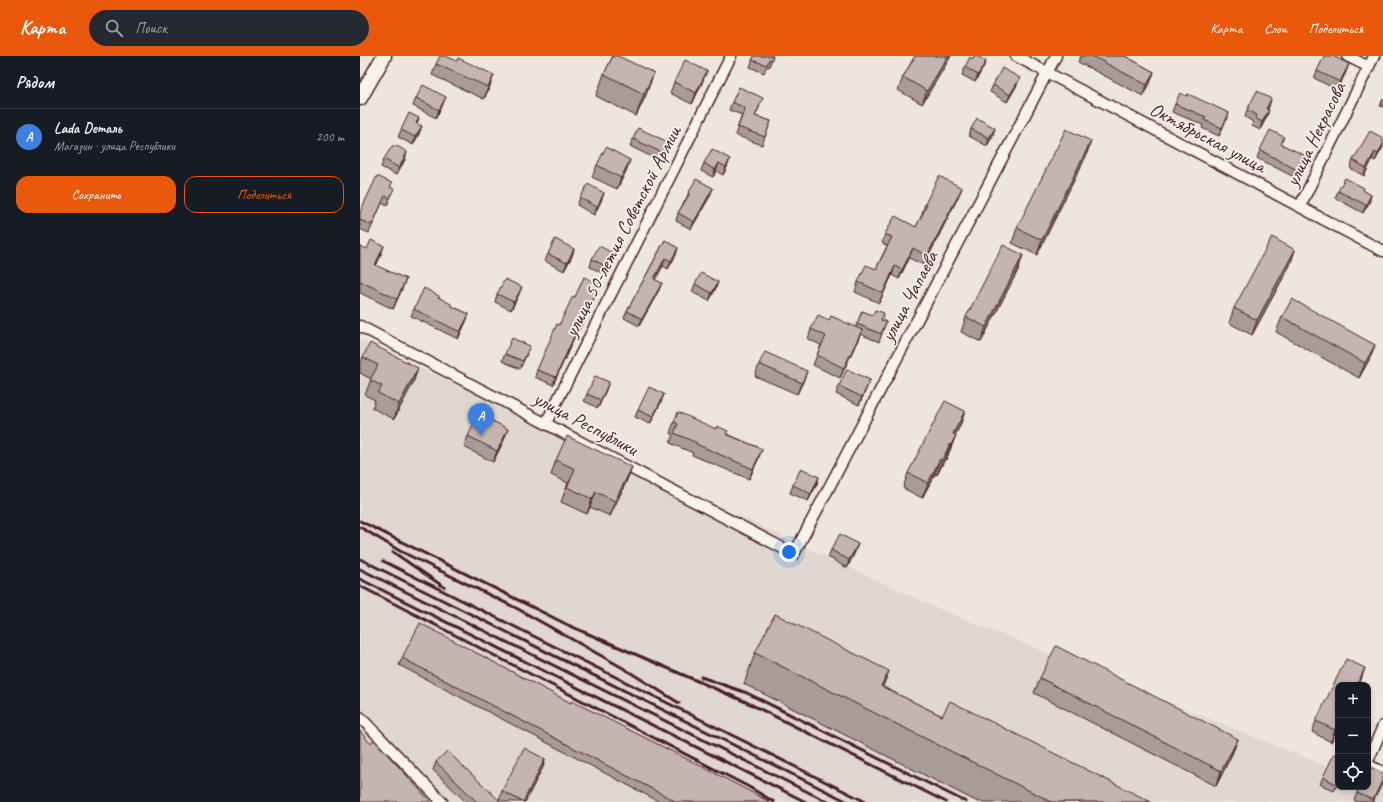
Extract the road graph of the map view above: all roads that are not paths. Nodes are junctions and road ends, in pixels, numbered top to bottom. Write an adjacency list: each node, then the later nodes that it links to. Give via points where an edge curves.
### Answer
1 (384, 56): 9 (street)
2 (731, 56): 13 (street, улица 50-летия Советской Армии)
3 (1016, 56): 8 (street, Октябрьская улица)
4 (1056, 56): 8 (street, улица Чапаева)
5 (1347, 56): 7 (street)
6 (1374, 56): 7 (street, улица Некрасова)
7 (1368, 67): 10 (street, улица Некрасова)
8 (1047, 73): 10 (street, Октябрьская улица); 14 (street, улица Чапаева)
9 (360, 98)
10 (1300, 206): 11 (street, Октябрьская улица)
11 (1383, 251)
12 (360, 326): 13 (street, улица Республики)
13 (546, 423): 14 (street, улица Республики)
14 (794, 554)
15 (360, 717): 20 (street)
16 (1383, 726): 17 (street)
17 (1371, 754)
18 (1371, 766): 19 (street)
19 (1383, 772)
20 (442, 802)

